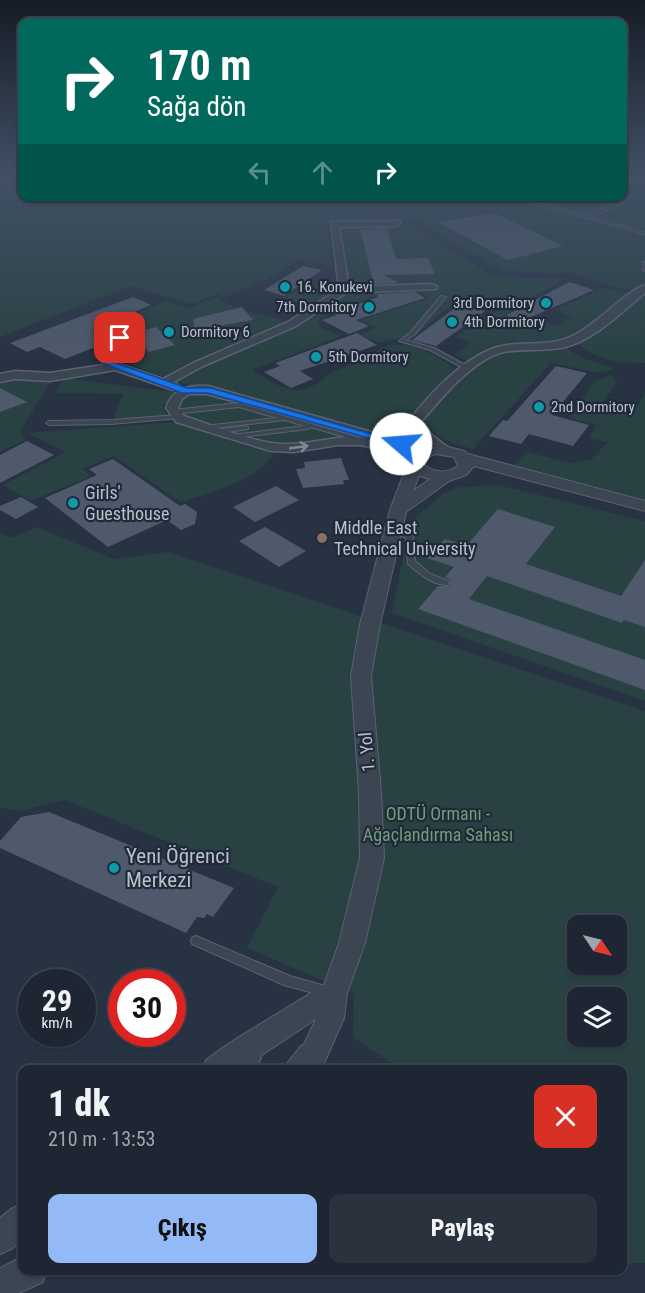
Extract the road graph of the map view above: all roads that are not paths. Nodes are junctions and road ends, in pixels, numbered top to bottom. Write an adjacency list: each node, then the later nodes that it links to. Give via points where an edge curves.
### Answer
1 (336, 237): 6 (street)
2 (645, 263): 3 (lane)
3 (645, 270)
4 (432, 287): 6 (street)
5 (645, 288): 10 (street, via 567,343 497,350)
6 (344, 290): 12 (street, via 291,324)
7 (443, 297): 10 (lane, via 402,341 432,349)
8 (120, 338): 9 (lane, via 105,361)
9 (116, 366): 11 (street, via 50,376); 12 (street)
10 (467, 368): 17 (street)
11 (0, 378)
12 (164, 383): 13 (street)
13 (186, 391): 14 (street, via 173,402); 25 (street, via 208,390 380,436)
14 (176, 414): 15 (lane, via 230,404); 18 (lane, via 111,422); 20 (street)
15 (286, 418): 16 (lane); 20 (lane)
16 (300, 422): 19 (lane); 21 (lane)
17 (414, 422): 24 (street, via 428,439); 25 (street, via 409,429 410,441)
18 (49, 423)
19 (314, 426): 22 (lane); 23 (lane)
20 (206, 427): 21 (street)
21 (219, 431): 22 (street)
22 (234, 436): 23 (street, one-way to 23, via 283,449)
23 (363, 441): 25 (street)
24 (444, 449): 25 (street); 26 (street)
25 (420, 457): 27 (street, via 423,472); 29 (street, 1. Yol)
26 (463, 464): 27 (street); 28 (street)
27 (446, 476): 29 (street)
28 (645, 506)
29 (396, 519): 30 (lane, via 410,537 411,562 418,570); 32 (street, 1. Yol, via 361,676 372,858)
30 (446, 583)
31 (196, 941): 32 (lane, via 288,981)
32 (332, 1006): 33 (street, via 238,1053); 34 (lane); 35 (lane); 36 (street, 1. Yol); 37 (lane)
33 (222, 1065)
34 (248, 1065)
35 (291, 1065)
36 (308, 1065)
37 (321, 1065)
38 (18, 1223): 39 (street)
39 (0, 1238)
40 (21, 1275): 41 (street)
41 (0, 1285)

